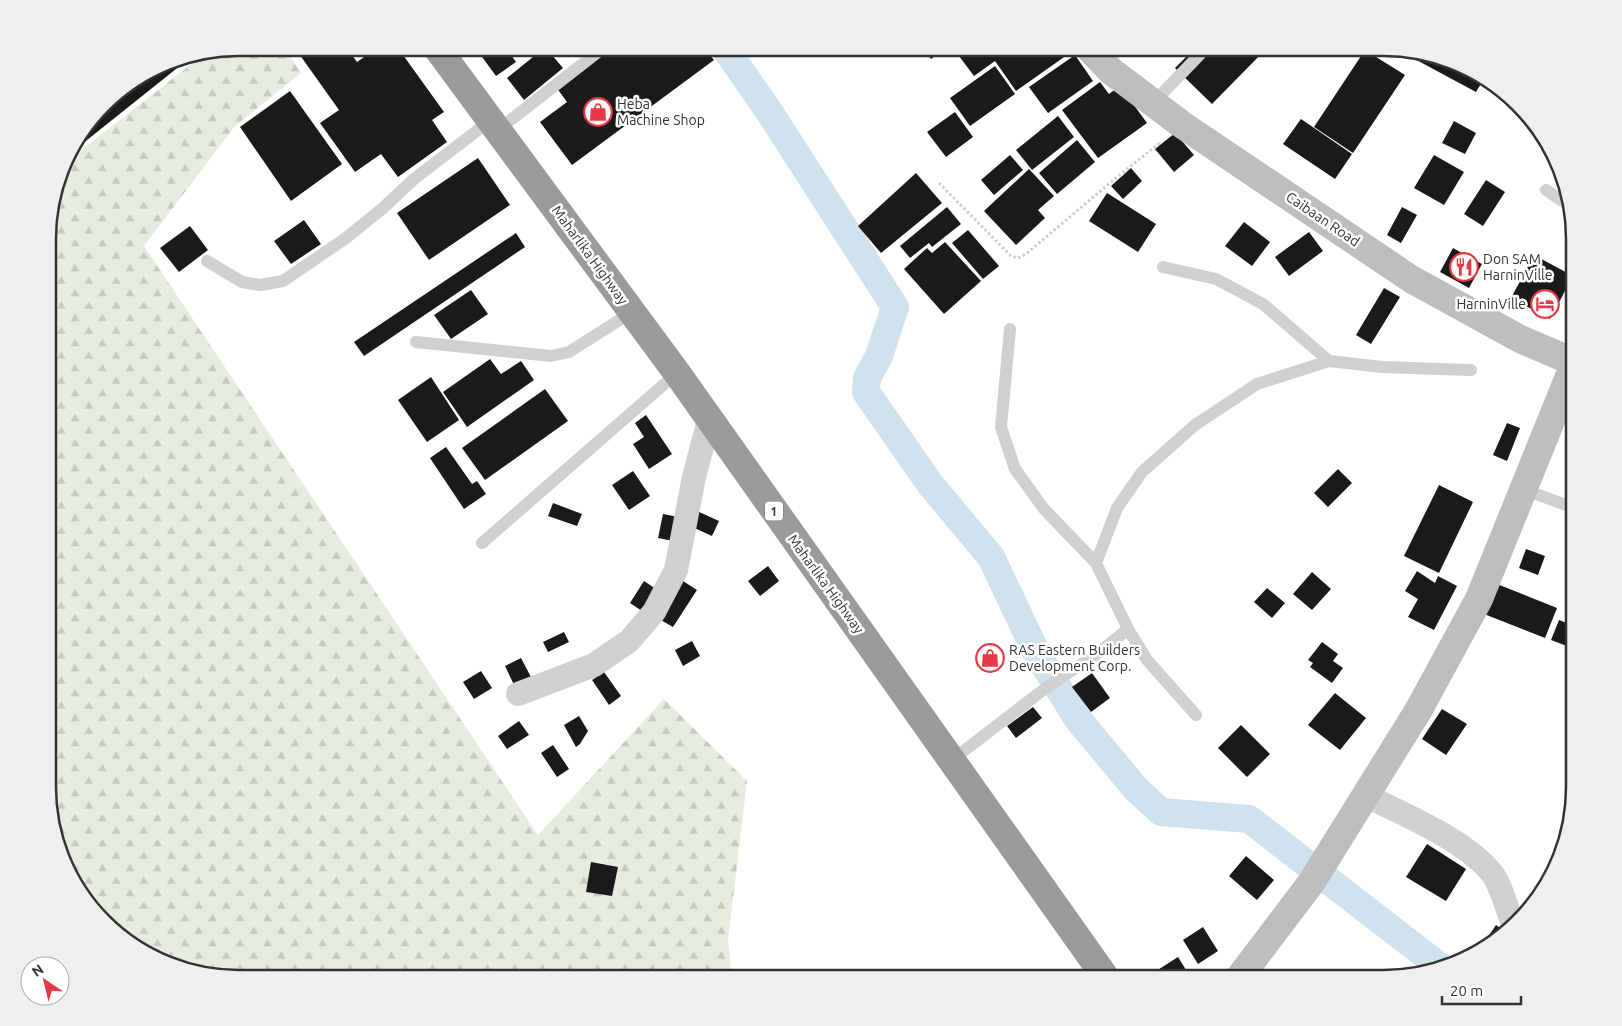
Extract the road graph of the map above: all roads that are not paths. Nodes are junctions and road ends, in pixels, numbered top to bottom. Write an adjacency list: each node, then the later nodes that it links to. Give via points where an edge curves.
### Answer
1 (443, 56): 6 (highway, Maharlika Highway / 1)
2 (592, 56): 6 (lane)
3 (1097, 56): 5 (street, Caibaan Road, via 1111,71)
4 (1198, 56): 5 (lane)
5 (1154, 102): 16 (street, Caibaan Road, via 1181,124 1411,279 1520,339)
6 (494, 125): 9 (lane, via 414,178 384,208 346,238 283,281 260,285 242,282); 11 (highway, Maharlika Highway / 1)
7 (1546, 190): 8 (lane)
8 (1562, 200)
9 (207, 261)
10 (1162, 267): 14 (lane, via 1216,279 1262,304)
11 (632, 312): 13 (lane, via 569,352 551,356); 17 (highway, Maharlika Highway / 1)
12 (1010, 329): 23 (lane, via 1000,427 1015,469 1044,509)
13 (416, 342)
14 (1329, 361): 15 (lane, via 1382,367); 23 (lane, via 1257,384 1195,425 1142,472 1117,508)
15 (1470, 370)
16 (1566, 371)
17 (677, 373): 19 (highway, Maharlika Highway / 1); 22 (lane)
18 (1566, 389): 20 (street)
19 (709, 420): 25 (street, via 676,570 654,612 629,641 594,664); 27 (highway, Maharlika Highway / 1)
20 (1523, 489): 21 (lane); 28 (street, via 1479,599 1418,712)
21 (1566, 505)
22 (482, 543)
23 (1096, 562): 24 (lane)
24 (1128, 629): 26 (lane, via 1147,660); 27 (lane)
25 (518, 694)
26 (1196, 714)
27 (952, 760): 30 (highway, Maharlika Highway / 1)
28 (1365, 795): 29 (street, via 1445,836 1474,855 1492,874); 31 (street, via 1311,883)
29 (1511, 917)
30 (1100, 970)
31 (1245, 970)

